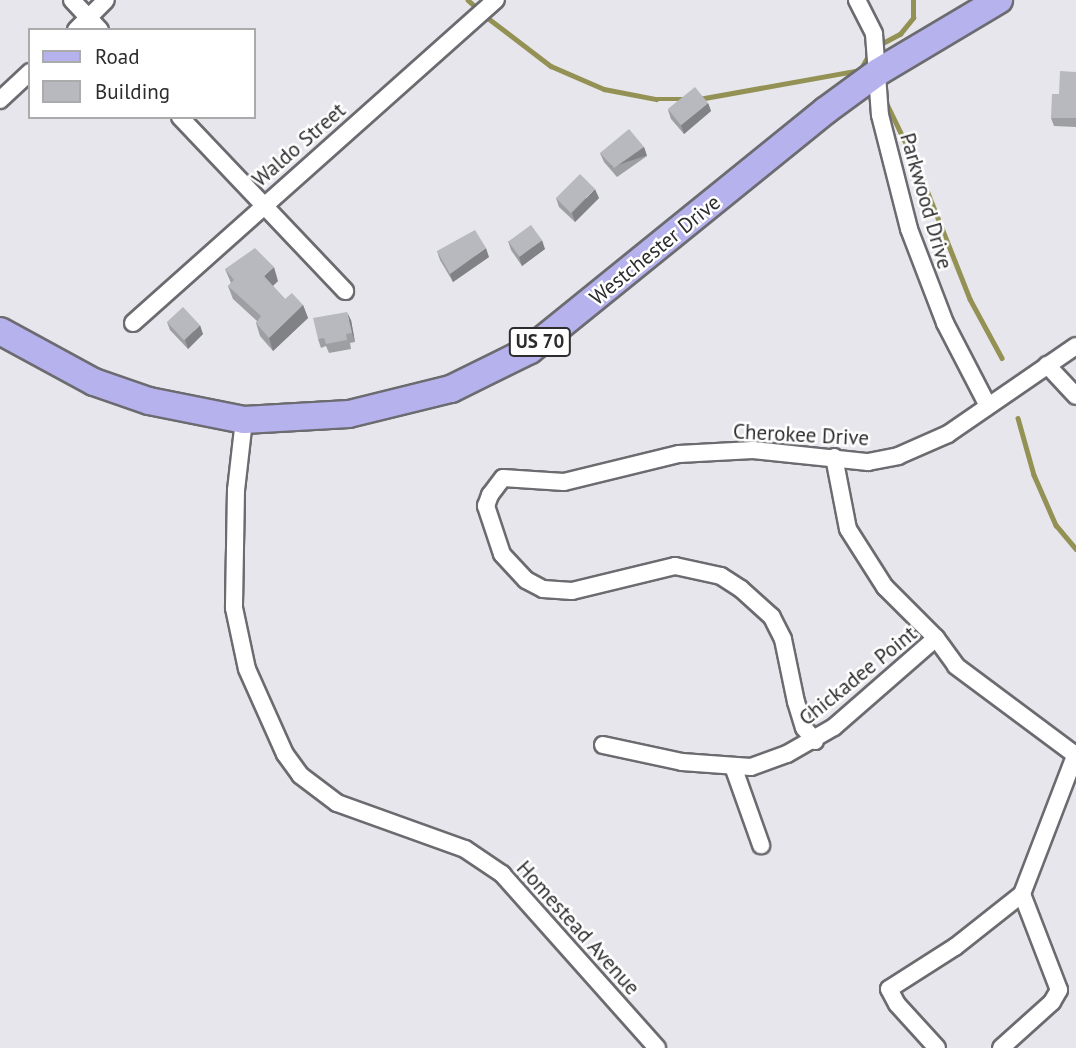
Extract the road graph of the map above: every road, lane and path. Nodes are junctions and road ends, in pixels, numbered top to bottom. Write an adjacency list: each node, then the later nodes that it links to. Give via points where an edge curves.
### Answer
1 (72, 0): 6 (street)
2 (106, 0): 6 (street)
3 (495, 0): 11 (street, Waldo Street)
4 (857, 0): 7 (street, Parkwood Drive, via 874,34)
5 (999, 0): 7 (main road, Westchester Drive / US 70)
6 (94, 24)
7 (878, 72): 18 (street, Parkwood Drive, via 887,150 909,229 945,323); 19 (main road, Westchester Drive / US 70, via 530,350 451,388 362,411)
8 (28, 74): 9 (street)
9 (0, 100)
10 (182, 119): 11 (street)
11 (262, 205): 12 (street); 13 (street, Waldo Street)
12 (345, 291)
13 (133, 323)
14 (0, 331): 19 (main road, Westchester Drive / US 70, via 94,382 149,401)
15 (1076, 346): 16 (street, Cherokee Drive)
16 (1047, 365): 17 (street); 18 (street, Cherokee Drive)
17 (1076, 396)
18 (988, 404): 20 (street, Cherokee Drive, via 948,434 910,451 868,462)
19 (244, 421): 28 (street, Homestead Avenue, via 236,490 234,608 247,669 285,754 300,775 337,803 465,849 502,874)
20 (834, 457): 21 (street, via 848,529 885,587); 22 (street, Cherokee Drive, via 752,450 679,454 564,482 510,477 498,484 486,506 502,554 526,580 543,589 592,588 676,566 721,576 741,589 772,617 783,639 804,729)
21 (936, 638): 22 (street, Chickadee Point); 24 (street, via 956,666)
22 (815, 741): 25 (street, Chickadee Point, via 751,767)
23 (603, 745): 25 (street, Chickadee Point)
24 (1075, 754): 27 (street)
25 (734, 769): 26 (street)
26 (761, 845)
27 (1022, 894): 29 (street, via 955,947 891,985 891,996); 30 (street, via 1059,990)
28 (657, 1048)
29 (937, 1048)
30 (1001, 1048)

